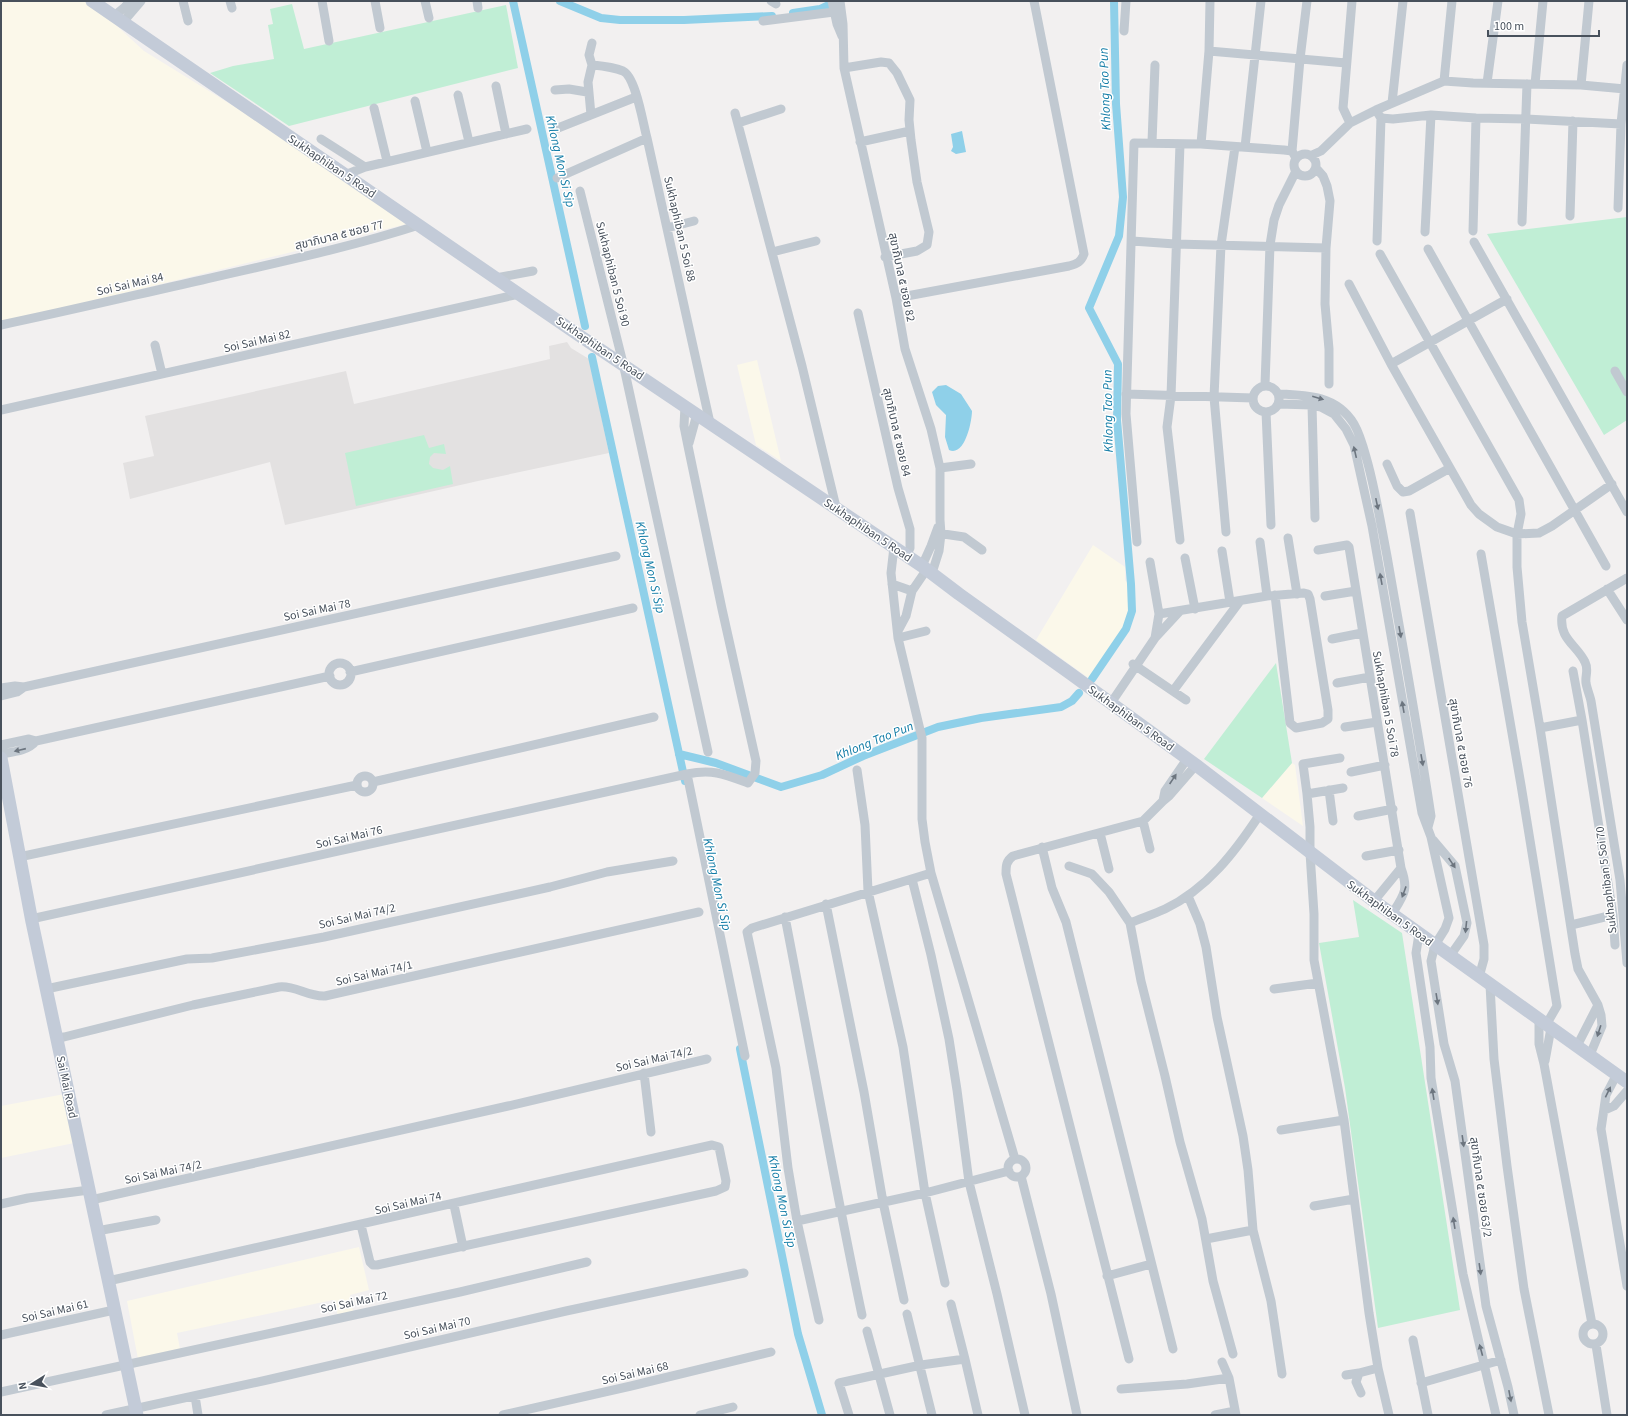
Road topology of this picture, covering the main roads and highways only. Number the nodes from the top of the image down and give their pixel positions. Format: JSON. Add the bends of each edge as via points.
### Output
{"nodes":[{"id":1,"x":92,"y":1,"type":"edge"},
{"id":2,"x":1,"y":758,"type":"edge"},
{"id":3,"x":1622,"y":1078,"type":"edge"},
{"id":4,"x":136,"y":1412,"type":"edge"}],
"edges":[{"from":1,"to":3,"type":"main road","name":"Sukhaphiban 5 Road","via":[[583,338],[927,569],[1191,762],[1490,986]]},
{"from":2,"to":4,"type":"main road","name":"Sai Mai Road","via":[[31,920]]}]}
